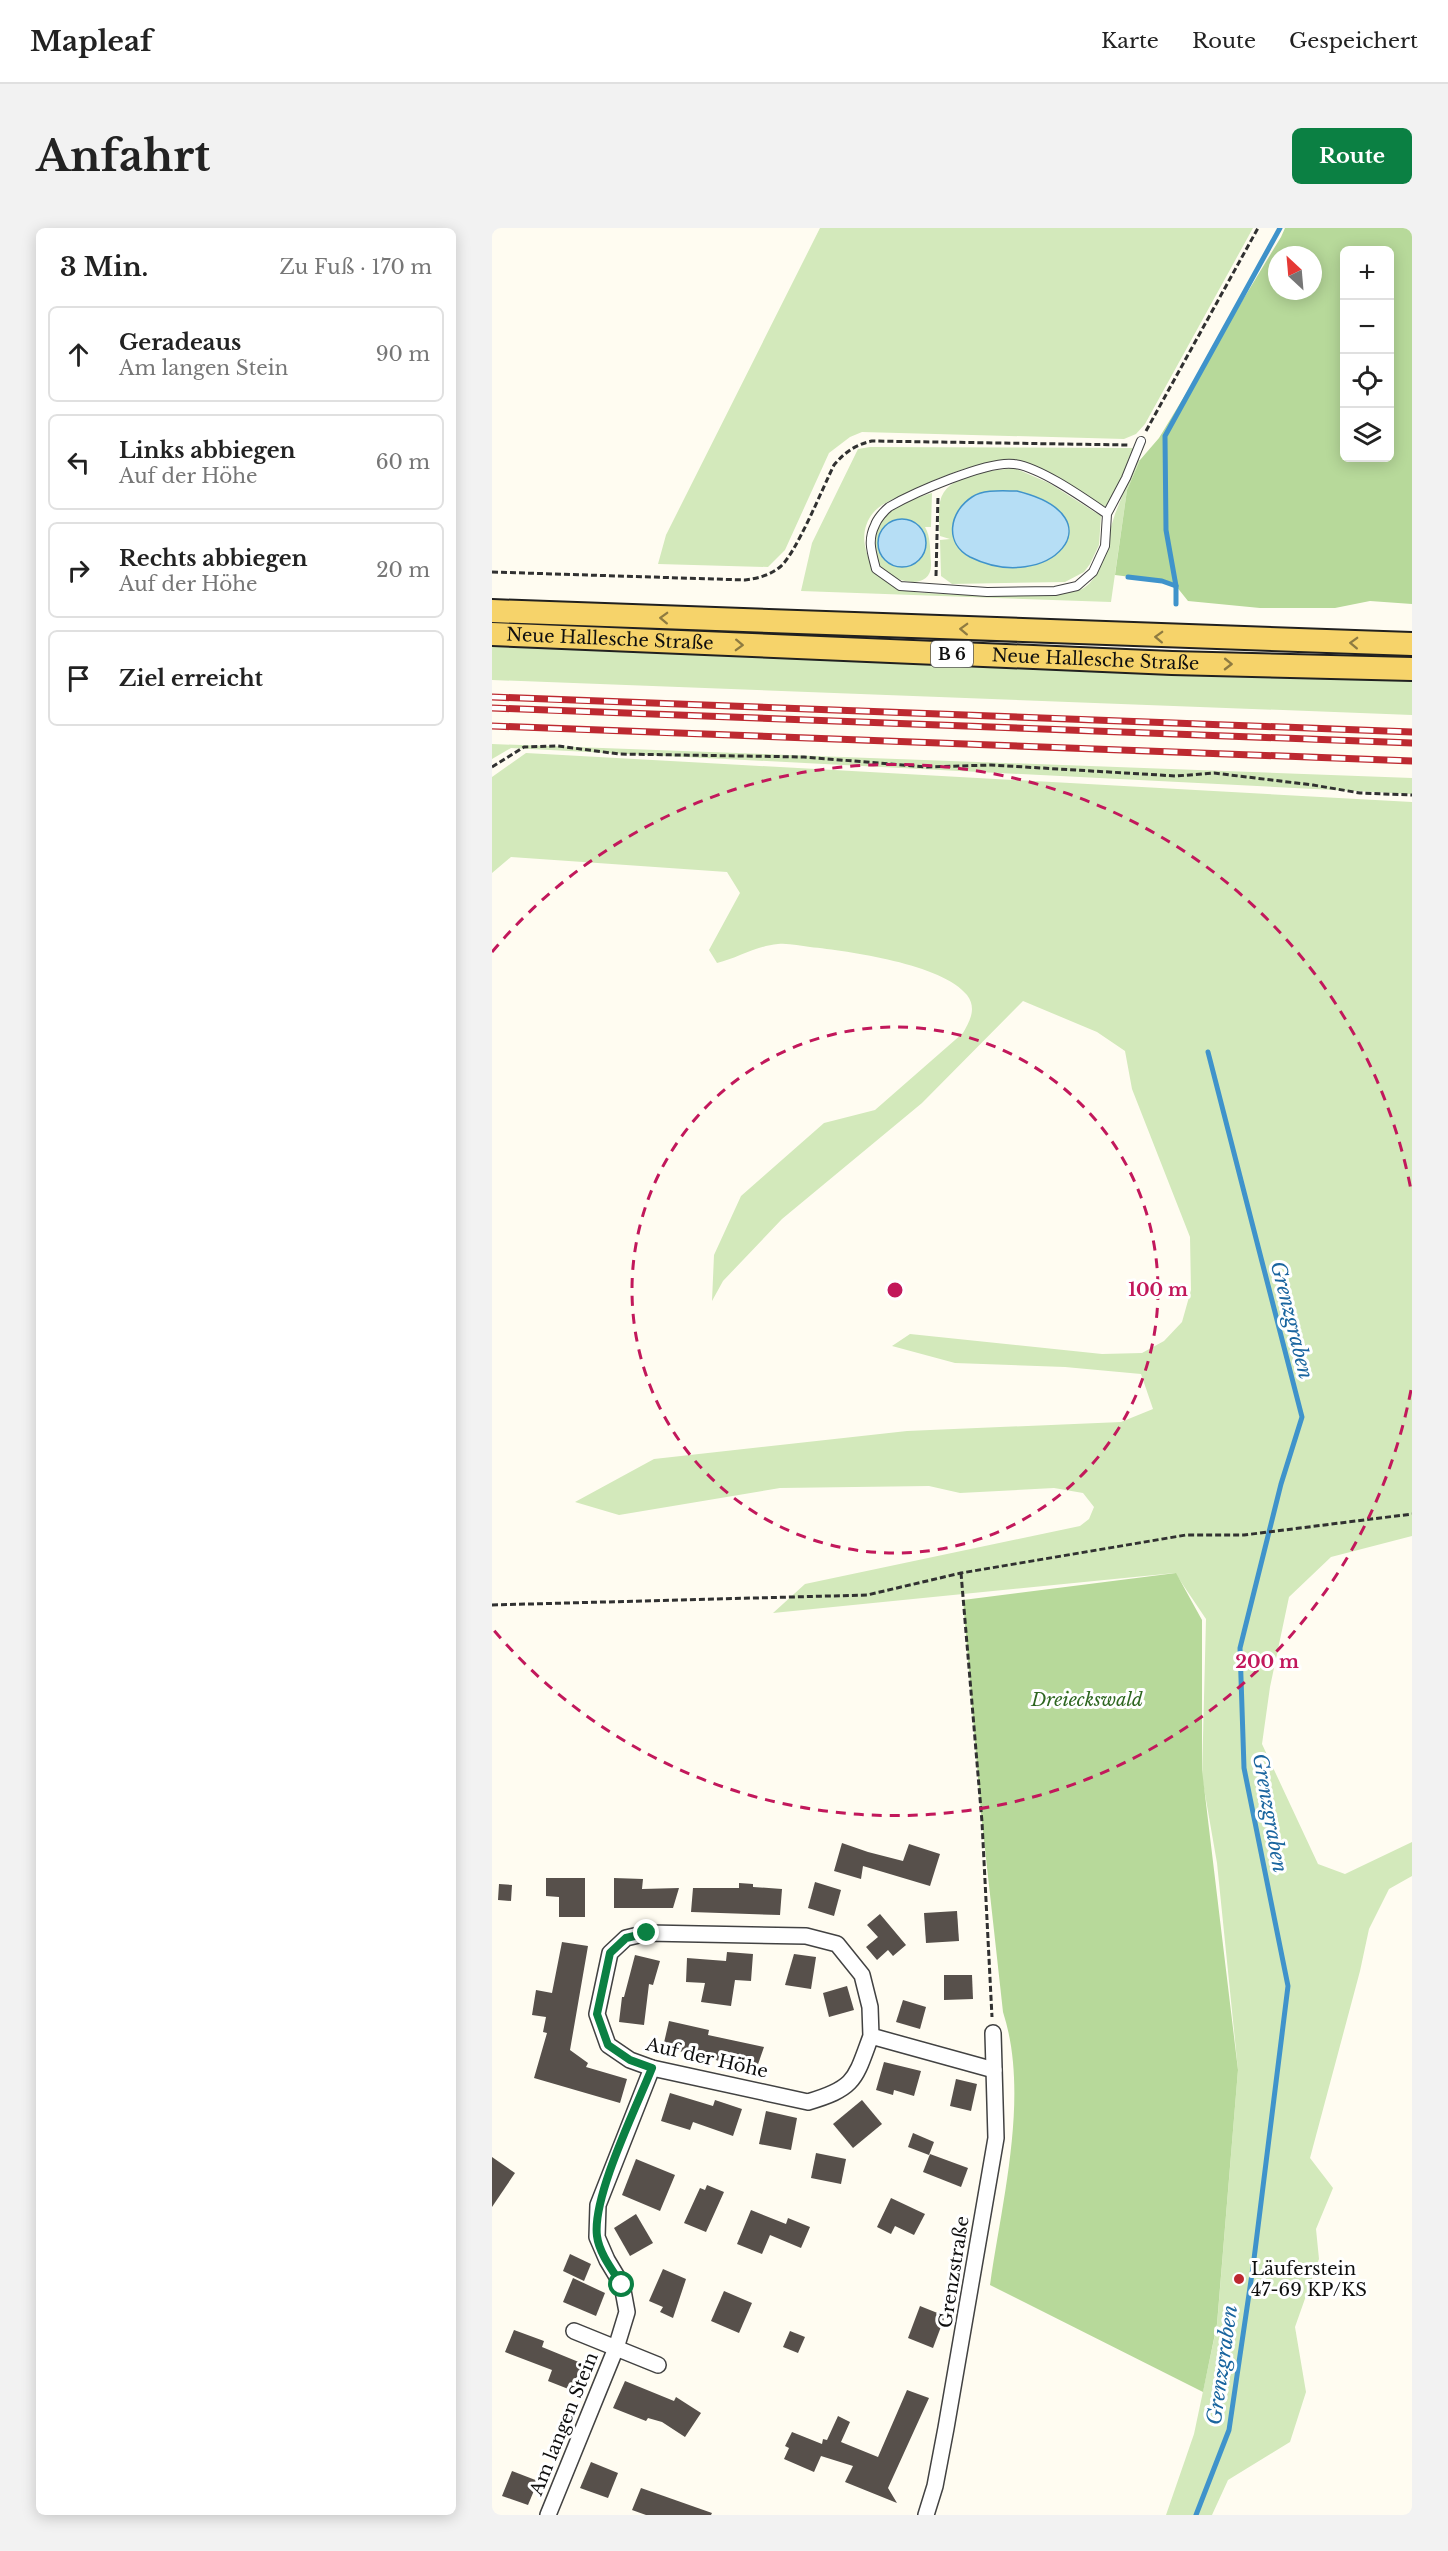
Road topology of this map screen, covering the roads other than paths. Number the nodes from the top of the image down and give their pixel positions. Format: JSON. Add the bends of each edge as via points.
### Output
{"nodes":[{"id":1,"x":1141,"y":441,"type":"road end"},
{"id":2,"x":1107,"y":514,"type":"junction"},
{"id":3,"x":492,"y":611,"type":"edge"},
{"id":4,"x":492,"y":634,"type":"edge"},
{"id":5,"x":1412,"y":644,"type":"edge"},
{"id":6,"x":1412,"y":669,"type":"edge"},
{"id":7,"x":993,"y":2033,"type":"road end"},
{"id":8,"x":871,"y":2036,"type":"junction"},
{"id":9,"x":652,"y":2068,"type":"junction"},
{"id":10,"x":994,"y":2070,"type":"junction"},
{"id":11,"x":574,"y":2331,"type":"dead end"},
{"id":12,"x":616,"y":2348,"type":"junction"},
{"id":13,"x":658,"y":2365,"type":"dead end"},
{"id":14,"x":548,"y":2515,"type":"edge"},
{"id":15,"x":926,"y":2515,"type":"edge"}],
"edges":[{"from":1,"to":2,"type":"lane"},
{"from":2,"to":2,"type":"lane","via":[[1051,478],[1014,464],[981,467],[887,508],[875,523],[869,540],[876,569],[900,586],[987,592],[1055,591],[1077,586],[1093,572],[1105,546]]},
{"from":5,"to":3,"type":"main road","name":"Neue Hallesche Straße","number":"B 6","one_way":true},
{"from":4,"to":6,"type":"main road","name":"Neue Hallesche Straße","number":"B 6","one_way":true,"via":[[1172,663]]},
{"from":7,"to":10,"type":"street","name":"Grenzstraße"},
{"from":8,"to":9,"type":"street","name":"Auf der Höhe","via":[[854,2080],[830,2095],[808,2102]]},
{"from":8,"to":9,"type":"street","name":"Auf der Höhe","via":[[870,2007],[862,1975],[837,1944],[806,1936],[647,1933],[626,1938],[610,1953],[597,2014],[608,2045],[630,2060]]},
{"from":8,"to":10,"type":"street"},
{"from":9,"to":12,"type":"street","name":"Am langen Stein","via":[[598,2205],[597,2237],[622,2285],[627,2312]]},
{"from":10,"to":15,"type":"street","name":"Grenzstraße","via":[[996,2138],[948,2417]]},
{"from":11,"to":12,"type":"street","name":"Am langen Stein"},
{"from":12,"to":13,"type":"street","name":"Am langen Stein"},
{"from":12,"to":14,"type":"street","name":"Am langen Stein"}]}
